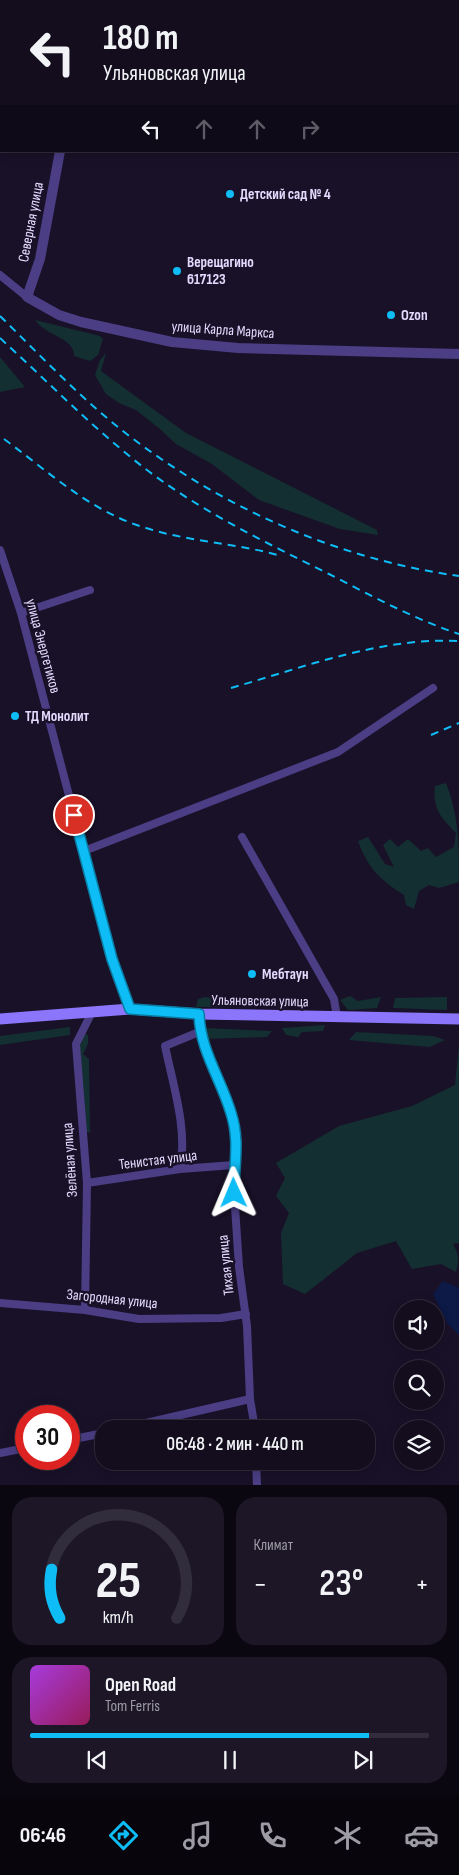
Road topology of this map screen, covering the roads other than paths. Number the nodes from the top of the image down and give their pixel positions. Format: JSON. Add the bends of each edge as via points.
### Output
{"nodes":[{"id":1,"x":60,"y":152,"type":"edge"},
{"id":2,"x":0,"y":275,"type":"edge"},
{"id":3,"x":27,"y":297,"type":"junction"},
{"id":4,"x":459,"y":354,"type":"edge"},
{"id":5,"x":0,"y":550,"type":"edge"},
{"id":6,"x":90,"y":590,"type":"dead end"},
{"id":7,"x":21,"y":613,"type":"junction"},
{"id":8,"x":433,"y":688,"type":"dead end"},
{"id":9,"x":242,"y":837,"type":"dead end"},
{"id":10,"x":84,"y":851,"type":"junction"},
{"id":11,"x":130,"y":1009,"type":"junction"},
{"id":12,"x":92,"y":1012,"type":"junction"},
{"id":13,"x":199,"y":1014,"type":"junction"},
{"id":14,"x":337,"y":1017,"type":"junction"},
{"id":15,"x":0,"y":1019,"type":"edge"},
{"id":16,"x":459,"y":1020,"type":"edge"},
{"id":17,"x":199,"y":1032,"type":"junction"},
{"id":18,"x":234,"y":1165,"type":"junction"},
{"id":19,"x":180,"y":1169,"type":"junction"},
{"id":20,"x":87,"y":1183,"type":"junction"},
{"id":21,"x":0,"y":1303,"type":"edge"},
{"id":22,"x":85,"y":1310,"type":"junction"},
{"id":23,"x":246,"y":1314,"type":"junction"},
{"id":24,"x":250,"y":1399,"type":"junction"},
{"id":25,"x":159,"y":1420,"type":"edge"},
{"id":26,"x":254,"y":1420,"type":"edge"},
{"id":27,"x":95,"y":1435,"type":"edge"},
{"id":28,"x":80,"y":1438,"type":"edge"},
{"id":29,"x":15,"y":1450,"type":"edge"},
{"id":30,"x":0,"y":1453,"type":"edge"},
{"id":31,"x":256,"y":1470,"type":"edge"},
{"id":32,"x":257,"y":1485,"type":"edge"}],
"edges":[{"from":1,"to":3,"type":"street","name":"Северная улица","via":[[40,259]]},
{"from":2,"to":3,"type":"street","name":"улица Карла Маркса"},
{"from":3,"to":4,"type":"street","name":"улица Карла Маркса","via":[[80,322],[172,342],[238,348]]},
{"from":5,"to":7,"type":"street","name":"улица Энергетиков"},
{"from":6,"to":7,"type":"street"},
{"from":7,"to":10,"type":"street","name":"улица Энергетиков"},
{"from":8,"to":10,"type":"street","via":[[338,752]]},
{"from":9,"to":14,"type":"street","via":[[334,999]]},
{"from":10,"to":11,"type":"street","name":"улица Энергетиков","via":[[112,959]]},
{"from":11,"to":12,"type":"main road","name":"Ульяновская улица"},
{"from":11,"to":13,"type":"main road","name":"Ульяновская улица"},
{"from":12,"to":15,"type":"main road","name":"Ульяновская улица"},
{"from":12,"to":20,"type":"street","name":"Зелёная улица","via":[[76,1044]]},
{"from":13,"to":14,"type":"main road","name":"Ульяновская улица"},
{"from":13,"to":17,"type":"street","name":"Тихая улица"},
{"from":14,"to":16,"type":"main road","name":"Ульяновская улица"},
{"from":17,"to":18,"type":"street","name":"Тихая улица","via":[[231,1112],[238,1143]]},
{"from":17,"to":19,"type":"street","via":[[165,1046],[179,1114],[183,1155]]},
{"from":18,"to":19,"type":"street","name":"Тенистая улица"},
{"from":18,"to":23,"type":"street","name":"Тихая улица","via":[[239,1267]]},
{"from":19,"to":20,"type":"street","name":"Тенистая улица"},
{"from":20,"to":22,"type":"street","name":"Зелёная улица"},
{"from":21,"to":22,"type":"street","name":"Загородная улица"},
{"from":22,"to":23,"type":"street","name":"Загородная улица","via":[[139,1319],[222,1318]]},
{"from":23,"to":24,"type":"street","name":"Тихая улица"},
{"from":24,"to":25,"type":"street"},
{"from":24,"to":26,"type":"street","name":"Тихая улица"},
{"from":27,"to":28,"type":"street"},
{"from":29,"to":30,"type":"street"},
{"from":31,"to":32,"type":"street"}]}
